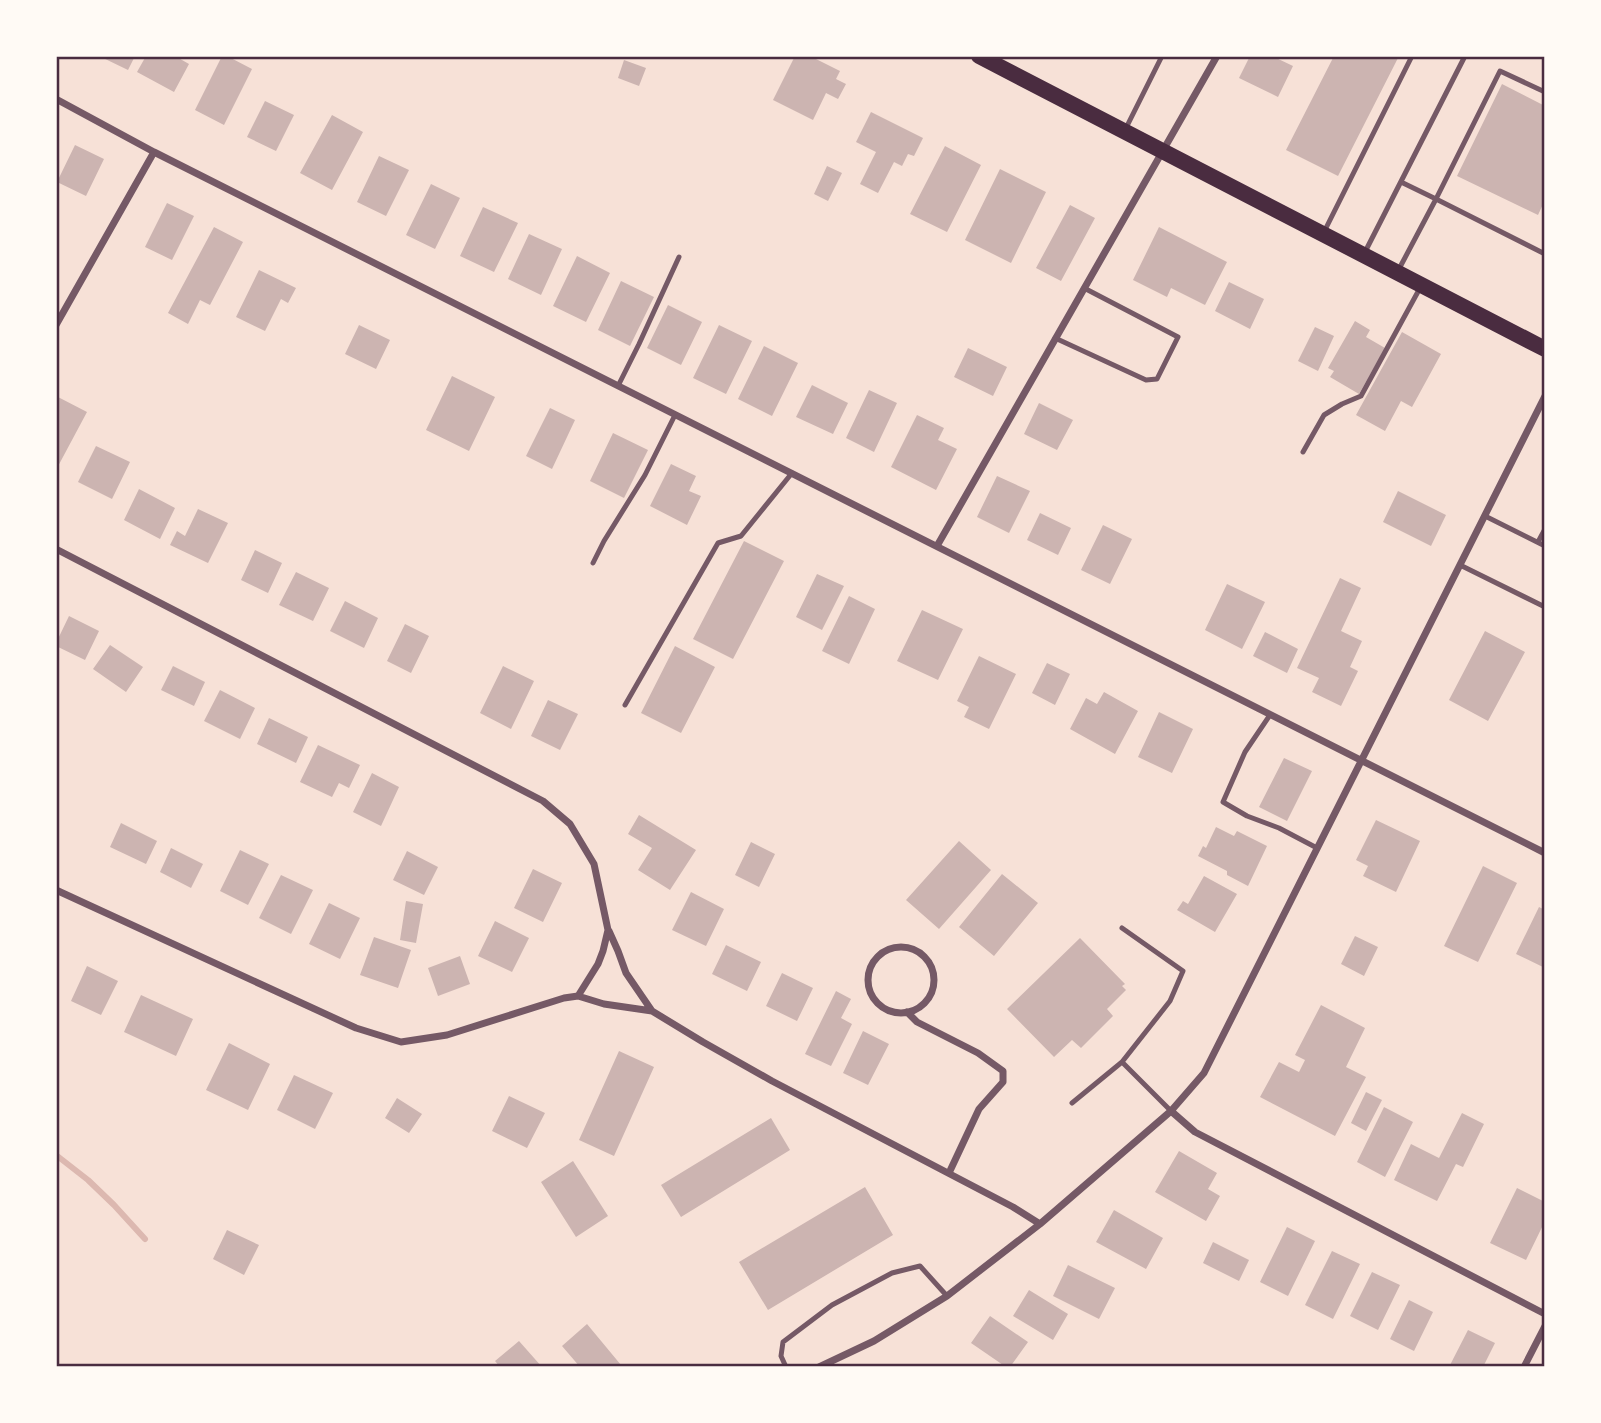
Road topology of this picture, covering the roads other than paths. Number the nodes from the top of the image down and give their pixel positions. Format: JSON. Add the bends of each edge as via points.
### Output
{"nodes":[{"id":1,"x":1162,"y":56,"type":"edge"},
{"id":2,"x":1217,"y":56,"type":"edge"},
{"id":3,"x":1412,"y":56,"type":"edge"},
{"id":4,"x":1465,"y":56,"type":"edge"},
{"id":5,"x":989,"y":58,"type":"edge"},
{"id":6,"x":1545,"y":92,"type":"edge"},
{"id":7,"x":56,"y":99,"type":"edge"},
{"id":8,"x":1124,"y":131,"type":"junction"},
{"id":9,"x":1163,"y":150,"type":"junction"},
{"id":10,"x":154,"y":152,"type":"junction"},
{"id":11,"x":1401,"y":181,"type":"junction"},
{"id":12,"x":1436,"y":199,"type":"junction"},
{"id":13,"x":1323,"y":234,"type":"junction"},
{"id":14,"x":1364,"y":254,"type":"junction"},
{"id":15,"x":1545,"y":254,"type":"edge"},
{"id":16,"x":679,"y":257,"type":"dead end"},
{"id":17,"x":1397,"y":272,"type":"junction"},
{"id":18,"x":1422,"y":285,"type":"junction"},
{"id":19,"x":1084,"y":288,"type":"junction"},
{"id":20,"x":56,"y":326,"type":"edge"},
{"id":21,"x":1055,"y":338,"type":"junction"},
{"id":22,"x":1545,"y":349,"type":"edge"},
{"id":23,"x":618,"y":386,"type":"junction"},
{"id":24,"x":1545,"y":396,"type":"edge"},
{"id":25,"x":675,"y":415,"type":"junction"},
{"id":26,"x":1303,"y":452,"type":"dead end"},
{"id":27,"x":792,"y":473,"type":"junction"},
{"id":28,"x":1485,"y":516,"type":"junction"},
{"id":29,"x":1545,"y":529,"type":"edge"},
{"id":30,"x":1538,"y":542,"type":"junction"},
{"id":31,"x":937,"y":546,"type":"junction"},
{"id":32,"x":1545,"y":546,"type":"edge"},
{"id":33,"x":56,"y":548,"type":"edge"},
{"id":34,"x":593,"y":562,"type":"dead end"},
{"id":35,"x":1460,"y":565,"type":"junction"},
{"id":36,"x":1545,"y":607,"type":"edge"},
{"id":37,"x":625,"y":705,"type":"dead end"},
{"id":38,"x":1270,"y":715,"type":"junction"},
{"id":39,"x":1362,"y":762,"type":"junction"},
{"id":40,"x":1317,"y":848,"type":"junction"},
{"id":41,"x":1545,"y":853,"type":"edge"},
{"id":42,"x":56,"y":890,"type":"edge"},
{"id":43,"x":1122,"y":928,"type":"dead end"},
{"id":44,"x":608,"y":930,"type":"junction"},
{"id":45,"x":578,"y":996,"type":"junction"},
{"id":46,"x":652,"y":1011,"type":"junction"},
{"id":47,"x":907,"y":1013,"type":"junction"},
{"id":48,"x":1122,"y":1062,"type":"junction"},
{"id":49,"x":1072,"y":1103,"type":"dead end"},
{"id":50,"x":1171,"y":1111,"type":"junction"},
{"id":51,"x":949,"y":1174,"type":"junction"},
{"id":52,"x":1040,"y":1224,"type":"junction"},
{"id":53,"x":947,"y":1296,"type":"junction"},
{"id":54,"x":1545,"y":1314,"type":"edge"},
{"id":55,"x":1545,"y":1327,"type":"edge"},
{"id":56,"x":786,"y":1367,"type":"edge"},
{"id":57,"x":819,"y":1367,"type":"edge"},
{"id":58,"x":1524,"y":1367,"type":"edge"}],
"edges":[{"from":1,"to":8,"type":"lane"},
{"from":2,"to":9,"type":"street"},
{"from":3,"to":13,"type":"lane"},
{"from":4,"to":11,"type":"lane"},
{"from":5,"to":8,"type":"main road"},
{"from":6,"to":12,"type":"lane","via":[[1500,71]]},
{"from":7,"to":10,"type":"street"},
{"from":8,"to":9,"type":"main road"},
{"from":9,"to":13,"type":"main road"},
{"from":9,"to":19,"type":"street"},
{"from":10,"to":20,"type":"street"},
{"from":10,"to":23,"type":"street"},
{"from":11,"to":12,"type":"lane"},
{"from":11,"to":14,"type":"lane"},
{"from":12,"to":15,"type":"lane"},
{"from":12,"to":17,"type":"lane"},
{"from":13,"to":14,"type":"main road"},
{"from":14,"to":17,"type":"main road"},
{"from":16,"to":23,"type":"lane"},
{"from":17,"to":18,"type":"main road"},
{"from":18,"to":22,"type":"main road"},
{"from":18,"to":26,"type":"lane","via":[[1361,396],[1324,415]]},
{"from":19,"to":21,"type":"street"},
{"from":19,"to":21,"type":"lane","via":[[1178,337],[1157,379],[1146,380]]},
{"from":21,"to":31,"type":"street"},
{"from":23,"to":25,"type":"street"},
{"from":24,"to":28,"type":"street"},
{"from":25,"to":27,"type":"street"},
{"from":25,"to":34,"type":"lane"},
{"from":27,"to":31,"type":"street"},
{"from":27,"to":37,"type":"lane","via":[[741,536],[718,542]]},
{"from":28,"to":30,"type":"lane"},
{"from":28,"to":35,"type":"street"},
{"from":29,"to":30,"type":"lane"},
{"from":30,"to":32,"type":"lane"},
{"from":31,"to":38,"type":"street"},
{"from":33,"to":44,"type":"street","via":[[543,801],[570,824],[594,864]]},
{"from":35,"to":36,"type":"lane"},
{"from":35,"to":39,"type":"street"},
{"from":38,"to":39,"type":"street"},
{"from":38,"to":40,"type":"lane","via":[[1245,752],[1223,802]]},
{"from":39,"to":40,"type":"street"},
{"from":39,"to":41,"type":"street"},
{"from":40,"to":50,"type":"street","via":[[1204,1073]]},
{"from":42,"to":45,"type":"street","via":[[356,1028],[401,1042],[447,1035]]},
{"from":43,"to":48,"type":"lane","via":[[1183,971],[1170,1001]]},
{"from":44,"to":45,"type":"street","via":[[598,964]]},
{"from":44,"to":46,"type":"street","via":[[626,973]]},
{"from":45,"to":46,"type":"street"},
{"from":46,"to":51,"type":"street","via":[[772,1081]]},
{"from":47,"to":47,"type":"street","via":[[885,1009],[868,985],[878,956],[897,948],[918,952],[932,969],[934,981],[926,1001]]},
{"from":47,"to":51,"type":"street","via":[[1003,1071],[1003,1082],[979,1109]]},
{"from":48,"to":49,"type":"lane"},
{"from":48,"to":50,"type":"lane"},
{"from":50,"to":52,"type":"street"},
{"from":50,"to":54,"type":"street","via":[[1195,1132]]},
{"from":51,"to":52,"type":"street"},
{"from":52,"to":53,"type":"street"},
{"from":53,"to":56,"type":"lane","via":[[920,1266],[891,1273],[832,1305],[783,1342],[781,1356]]},
{"from":53,"to":57,"type":"street"},
{"from":55,"to":58,"type":"street"}]}
